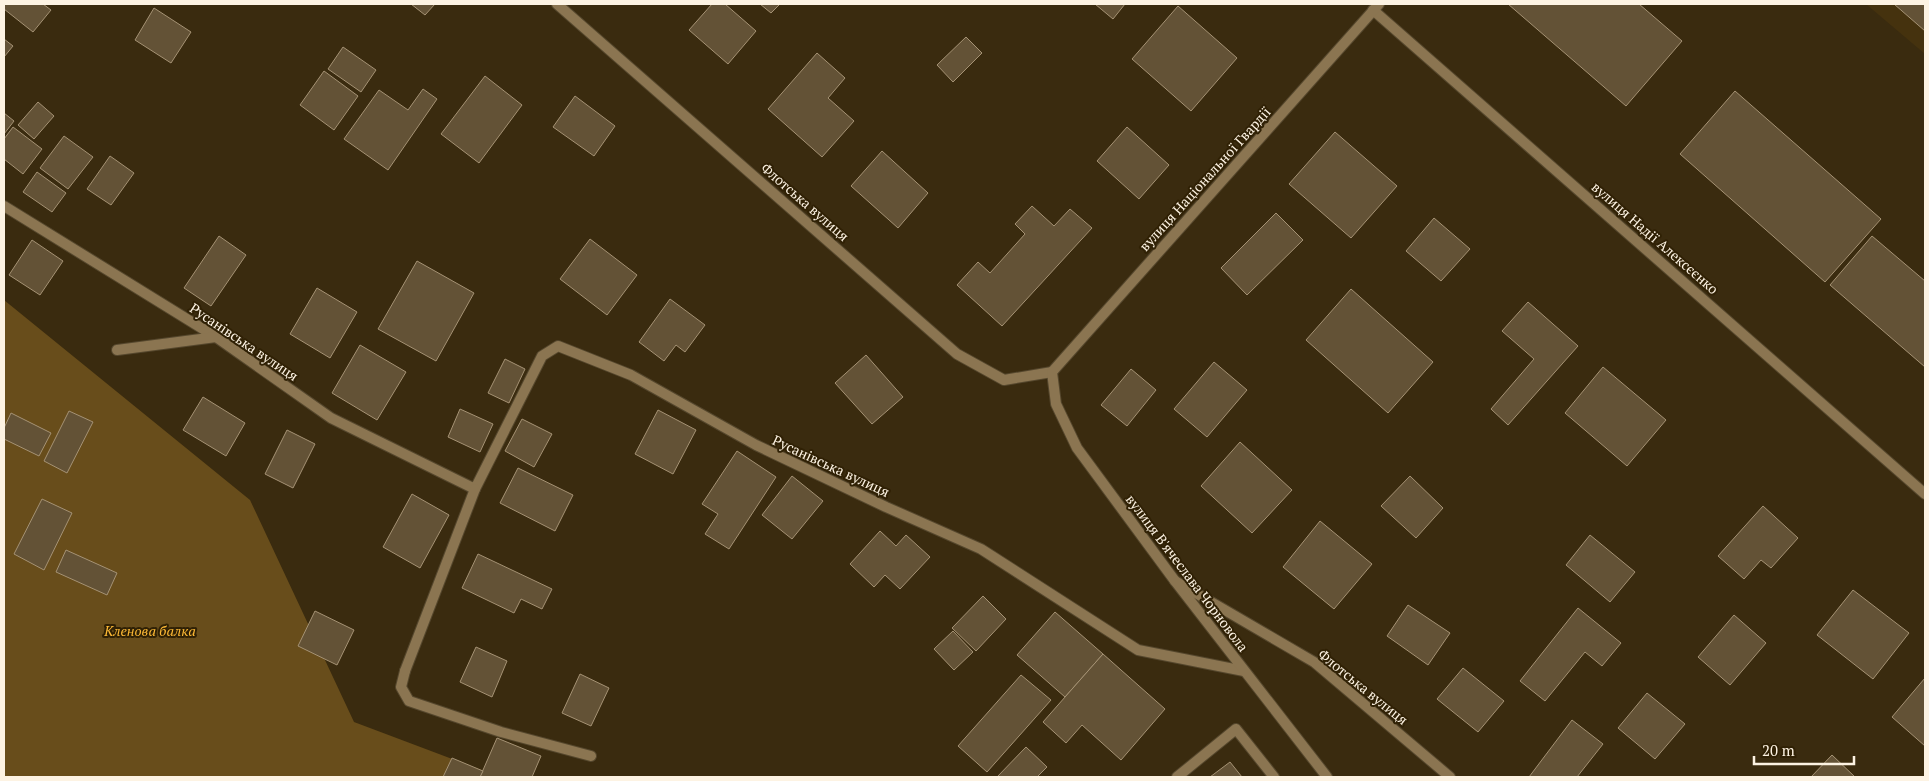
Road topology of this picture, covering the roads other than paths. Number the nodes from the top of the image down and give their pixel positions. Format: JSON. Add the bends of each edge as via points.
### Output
{"nodes":[{"id":1,"x":557,"y":4,"type":"edge"},
{"id":2,"x":1372,"y":6,"type":"edge"},
{"id":3,"x":4,"y":206,"type":"edge"},
{"id":4,"x":216,"y":337,"type":"junction"},
{"id":5,"x":118,"y":350,"type":"dead end"},
{"id":6,"x":1052,"y":372,"type":"junction"},
{"id":7,"x":475,"y":489,"type":"junction"},
{"id":8,"x":1925,"y":494,"type":"edge"},
{"id":9,"x":1175,"y":581,"type":"junction"},
{"id":10,"x":1244,"y":670,"type":"junction"},
{"id":11,"x":591,"y":756,"type":"dead end"},
{"id":12,"x":1177,"y":777,"type":"edge"},
{"id":13,"x":1274,"y":777,"type":"edge"},
{"id":14,"x":1327,"y":777,"type":"edge"},
{"id":15,"x":1450,"y":777,"type":"edge"}],
"edges":[{"from":1,"to":6,"type":"street","name":"Флотська вулиця","via":[[957,354],[1004,380]]},
{"from":2,"to":6,"type":"street","name":"вулиця Національної Гвардії"},
{"from":2,"to":8,"type":"street","name":"вулиця Надії Алексєєнко"},
{"from":3,"to":4,"type":"street","name":"Русанівська вулиця"},
{"from":4,"to":5,"type":"street"},
{"from":4,"to":7,"type":"street","name":"Русанівська вулиця","via":[[331,418]]},
{"from":6,"to":9,"type":"street","name":"вулиця В'ячеслава Чорновола","via":[[1056,404],[1076,448]]},
{"from":7,"to":10,"type":"street","name":"Русанівська вулиця","via":[[542,356],[558,346],[631,374],[756,445],[981,550],[1138,650]]},
{"from":7,"to":11,"type":"street","name":"Русанівська вулиця","via":[[401,687],[409,701],[501,732]]},
{"from":9,"to":10,"type":"street","name":"вулиця В'ячеслава Чорновола"},
{"from":9,"to":15,"type":"street","name":"Флотська вулиця","via":[[1314,662]]},
{"from":10,"to":14,"type":"street","name":"вулиця В'ячеслава Чорновола"},
{"from":12,"to":13,"type":"street","via":[[1236,729]]}]}
